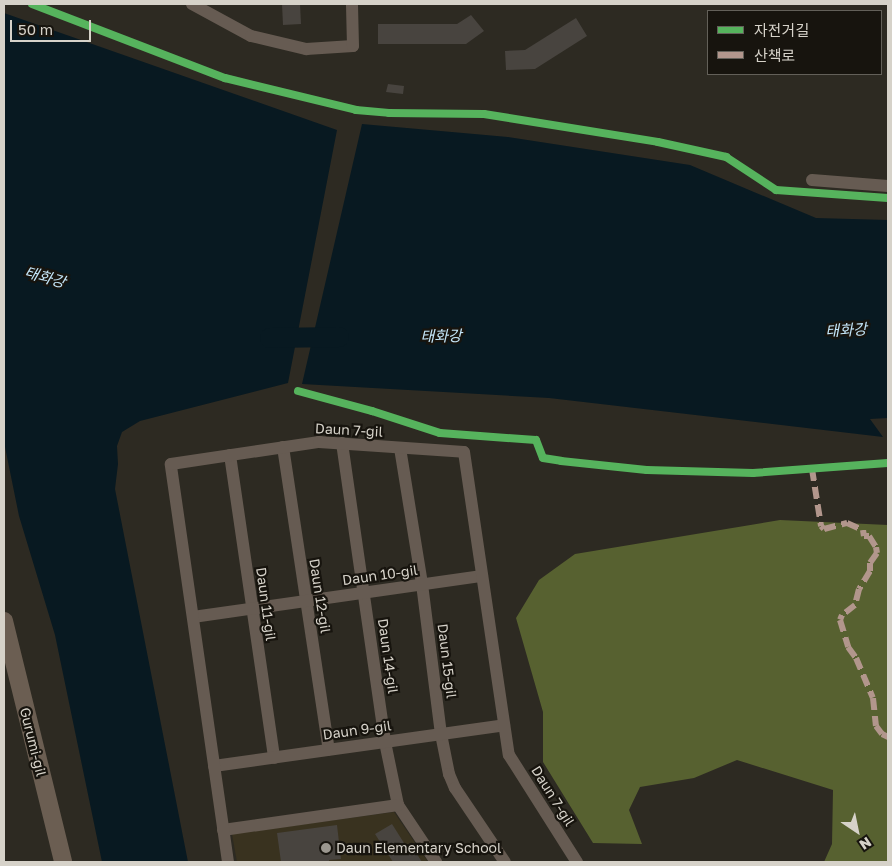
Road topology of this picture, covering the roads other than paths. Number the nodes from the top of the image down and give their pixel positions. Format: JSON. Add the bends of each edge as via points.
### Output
{"nodes":[{"id":1,"x":192,"y":4,"type":"edge"},
{"id":2,"x":352,"y":4,"type":"edge"},
{"id":3,"x":812,"y":180,"type":"dead end"},
{"id":4,"x":888,"y":186,"type":"edge"},
{"id":5,"x":342,"y":443,"type":"junction"},
{"id":6,"x":283,"y":447,"type":"junction"},
{"id":7,"x":400,"y":448,"type":"junction"},
{"id":8,"x":230,"y":455,"type":"junction"},
{"id":9,"x":482,"y":576,"type":"junction"},
{"id":10,"x":422,"y":584,"type":"junction"},
{"id":11,"x":363,"y":593,"type":"junction"},
{"id":12,"x":306,"y":601,"type":"junction"},
{"id":13,"x":252,"y":608,"type":"junction"},
{"id":14,"x":193,"y":617,"type":"junction"},
{"id":15,"x":4,"y":621,"type":"edge"},
{"id":16,"x":504,"y":725,"type":"junction"},
{"id":17,"x":441,"y":734,"type":"junction"},
{"id":18,"x":385,"y":742,"type":"junction"},
{"id":19,"x":329,"y":750,"type":"junction"},
{"id":20,"x":274,"y":758,"type":"junction"},
{"id":21,"x":214,"y":766,"type":"junction"},
{"id":22,"x":398,"y":806,"type":"junction"},
{"id":23,"x":223,"y":830,"type":"junction"},
{"id":24,"x":63,"y":862,"type":"edge"},
{"id":25,"x":228,"y":862,"type":"edge"},
{"id":26,"x":436,"y":862,"type":"edge"},
{"id":27,"x":504,"y":862,"type":"edge"},
{"id":28,"x":577,"y":862,"type":"edge"}],
"edges":[{"from":1,"to":2,"type":"street","via":[[251,36],[306,49],[353,46]]},
{"from":3,"to":4,"type":"street"},
{"from":5,"to":6,"type":"street","name":"Daun 7-gil","via":[[319,442]]},
{"from":5,"to":7,"type":"street","name":"Daun 7-gil"},
{"from":5,"to":11,"type":"street","name":"Daun 14-gil"},
{"from":6,"to":8,"type":"street","name":"Daun 7-gil"},
{"from":6,"to":12,"type":"street","name":"Daun 12-gil"},
{"from":7,"to":9,"type":"street","name":"Daun 7-gil","via":[[464,452]]},
{"from":7,"to":10,"type":"street","name":"Daun 15-gil"},
{"from":8,"to":13,"type":"street","name":"Daun 11-gil"},
{"from":8,"to":14,"type":"street","name":"Daun 7-gil","via":[[171,464]]},
{"from":9,"to":10,"type":"street","name":"Daun 10-gil"},
{"from":9,"to":16,"type":"street","name":"Daun 7-gil"},
{"from":10,"to":11,"type":"street","name":"Daun 10-gil"},
{"from":10,"to":17,"type":"street","name":"Daun 15-gil"},
{"from":11,"to":12,"type":"street","name":"Daun 10-gil"},
{"from":11,"to":18,"type":"street","name":"Daun 14-gil"},
{"from":12,"to":13,"type":"street","name":"Daun 10-gil"},
{"from":12,"to":19,"type":"street","name":"Daun 12-gil"},
{"from":13,"to":14,"type":"street","name":"Daun 10-gil"},
{"from":13,"to":20,"type":"street","name":"Daun 11-gil"},
{"from":14,"to":21,"type":"street","name":"Daun 7-gil"},
{"from":15,"to":24,"type":"street","name":"Gurumi-gil"},
{"from":16,"to":17,"type":"street","name":"Daun 9-gil"},
{"from":16,"to":28,"type":"street","name":"Daun 7-gil","via":[[509,755]]},
{"from":17,"to":18,"type":"street","name":"Daun 9-gil"},
{"from":17,"to":27,"type":"street","name":"Daun 15-gil","via":[[455,788]]},
{"from":18,"to":19,"type":"street","name":"Daun 9-gil"},
{"from":18,"to":22,"type":"street","name":"Daun 14-gil"},
{"from":19,"to":20,"type":"street","name":"Daun 9-gil"},
{"from":20,"to":21,"type":"street","name":"Daun 9-gil"},
{"from":21,"to":23,"type":"street","name":"Daun 7-gil"},
{"from":22,"to":23,"type":"street"},
{"from":22,"to":26,"type":"street","name":"Daun 14-gil"},
{"from":23,"to":25,"type":"street","name":"Daun 7-gil"}]}
